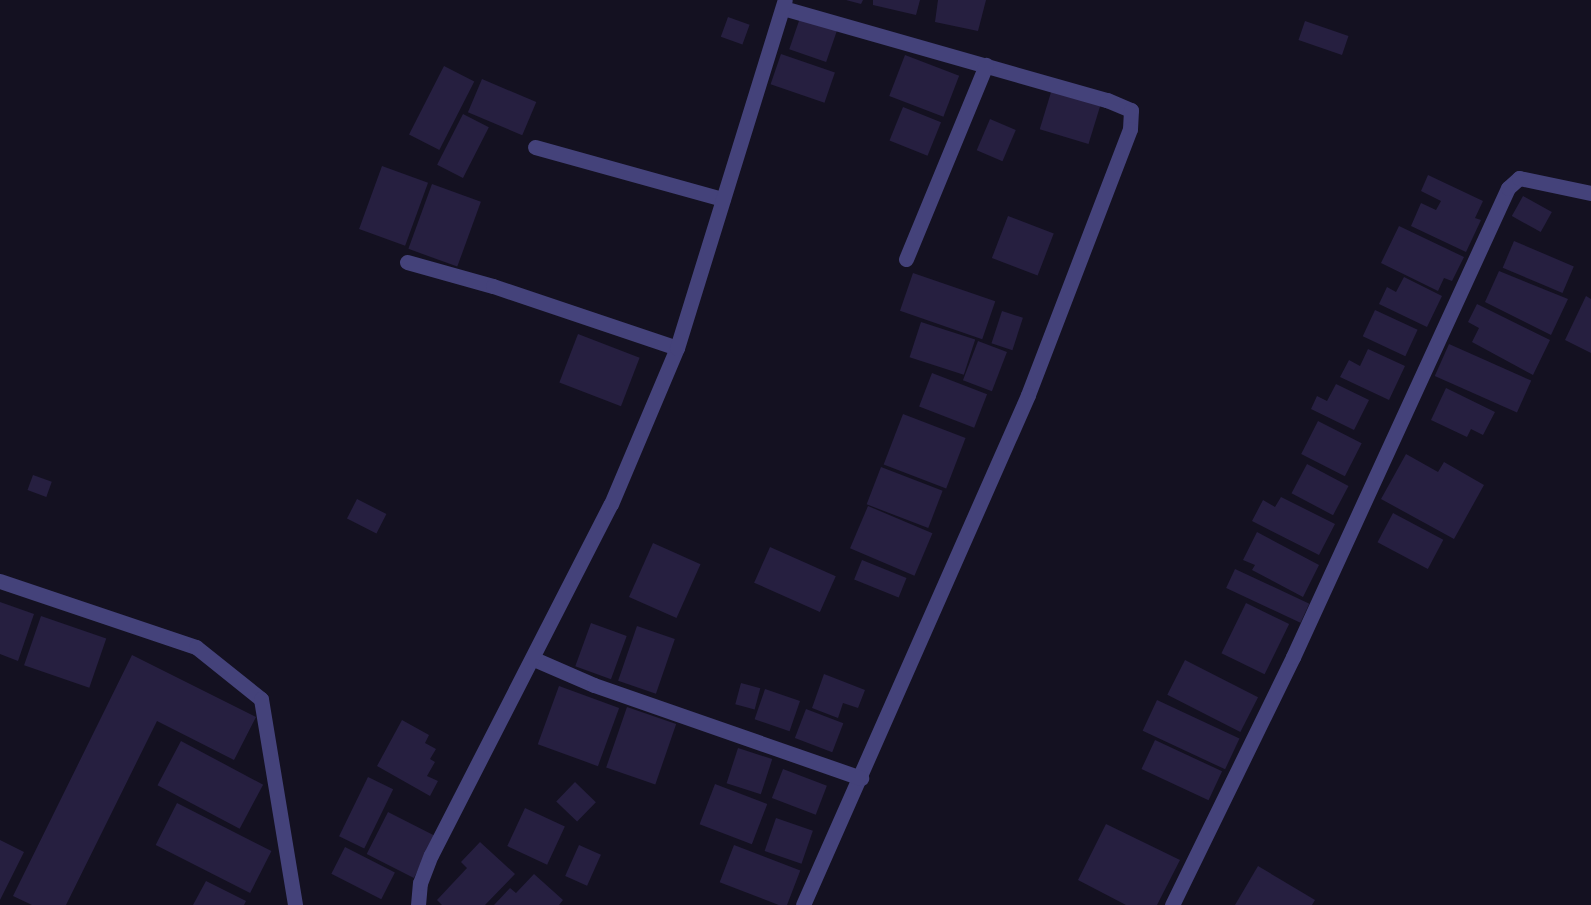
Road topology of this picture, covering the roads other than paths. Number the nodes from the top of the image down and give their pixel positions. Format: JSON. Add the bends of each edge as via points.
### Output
{"nodes":[{"id":1,"x":784,"y":4,"type":"edge"},
{"id":2,"x":986,"y":65,"type":"junction"},
{"id":3,"x":535,"y":147,"type":"dead end"},
{"id":4,"x":1591,"y":193,"type":"edge"},
{"id":5,"x":723,"y":199,"type":"junction"},
{"id":6,"x":906,"y":259,"type":"dead end"},
{"id":7,"x":407,"y":262,"type":"dead end"},
{"id":8,"x":677,"y":348,"type":"junction"},
{"id":9,"x":0,"y":581,"type":"edge"},
{"id":10,"x":534,"y":659,"type":"junction"},
{"id":11,"x":861,"y":778,"type":"junction"},
{"id":12,"x":295,"y":905,"type":"edge"},
{"id":13,"x":417,"y":905,"type":"edge"},
{"id":14,"x":803,"y":905,"type":"edge"},
{"id":15,"x":1172,"y":905,"type":"edge"}],
"edges":[{"from":1,"to":2,"type":"street"},
{"from":1,"to":5,"type":"street"},
{"from":2,"to":6,"type":"street"},
{"from":2,"to":11,"type":"street","via":[[1131,110],[1130,129],[1028,395]]},
{"from":3,"to":5,"type":"street"},
{"from":4,"to":15,"type":"street","via":[[1519,178],[1508,188],[1293,657]]},
{"from":5,"to":8,"type":"street"},
{"from":7,"to":8,"type":"street"},
{"from":8,"to":10,"type":"street","via":[[610,504]]},
{"from":9,"to":12,"type":"street","via":[[196,647],[261,699]]},
{"from":10,"to":11,"type":"street","via":[[594,685]]},
{"from":10,"to":13,"type":"street","via":[[431,855],[420,883]]},
{"from":11,"to":14,"type":"street"}]}
